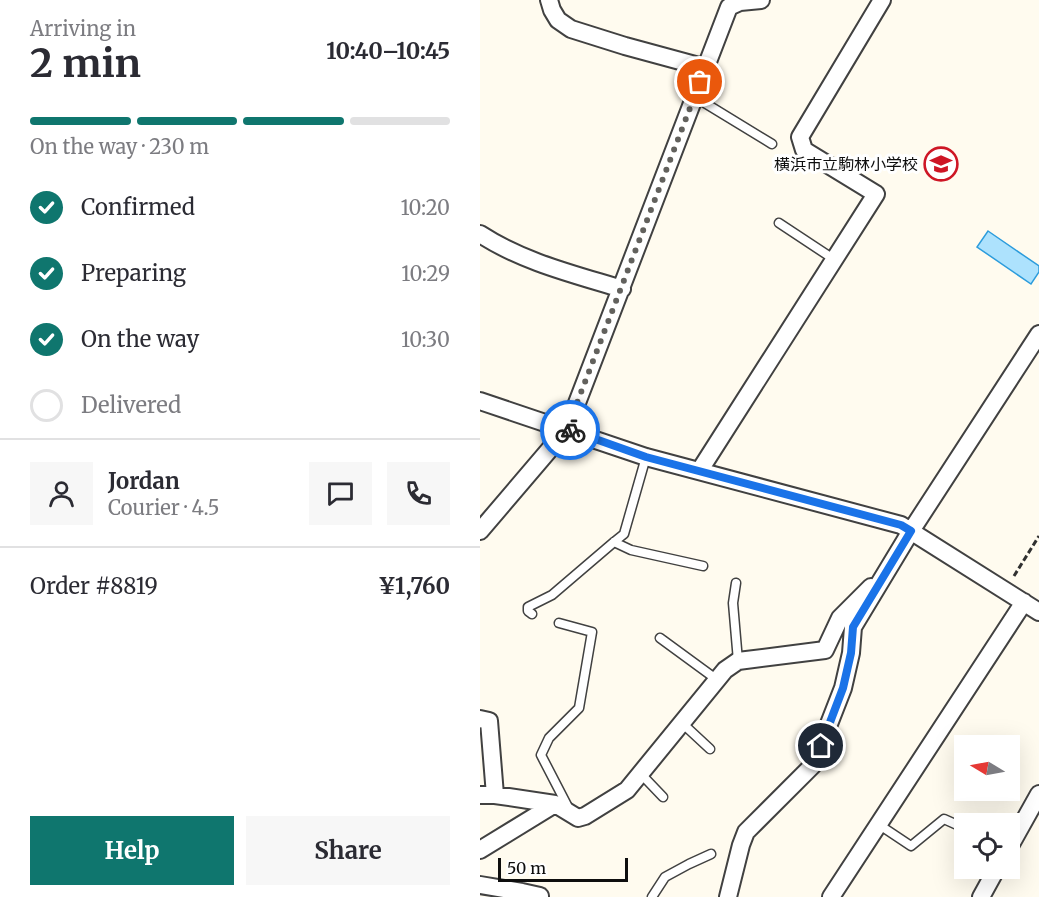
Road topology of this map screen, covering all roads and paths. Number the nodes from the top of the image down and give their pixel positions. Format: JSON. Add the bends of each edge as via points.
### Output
{"nodes":[{"id":1,"x":549,"y":0,"type":"edge"},
{"id":2,"x":760,"y":0,"type":"edge"},
{"id":3,"x":882,"y":0,"type":"edge"},
{"id":4,"x":706,"y":68,"type":"junction"},
{"id":5,"x":695,"y":97,"type":"junction"},
{"id":6,"x":772,"y":144,"type":"dead end"},
{"id":7,"x":779,"y":223,"type":"dead end"},
{"id":8,"x":480,"y":234,"type":"edge"},
{"id":9,"x":835,"y":260,"type":"junction"},
{"id":10,"x":622,"y":289,"type":"junction"},
{"id":11,"x":1039,"y":334,"type":"edge"},
{"id":12,"x":480,"y":401,"type":"edge"},
{"id":13,"x":567,"y":429,"type":"junction"},
{"id":14,"x":646,"y":457,"type":"junction"},
{"id":15,"x":700,"y":470,"type":"junction"},
{"id":16,"x":480,"y":531,"type":"edge"},
{"id":17,"x":911,"y":531,"type":"junction"},
{"id":18,"x":1039,"y":536,"type":"edge"},
{"id":19,"x":614,"y":542,"type":"junction"},
{"id":20,"x":703,"y":566,"type":"dead end"},
{"id":21,"x":885,"y":574,"type":"junction"},
{"id":22,"x":735,"y":583,"type":"dead end"},
{"id":23,"x":1005,"y":590,"type":"junction"},
{"id":24,"x":1024,"y":602,"type":"junction"},
{"id":25,"x":1039,"y":612,"type":"edge"},
{"id":26,"x":532,"y":614,"type":"dead end"},
{"id":27,"x":559,"y":623,"type":"dead end"},
{"id":28,"x":660,"y":638,"type":"dead end"},
{"id":29,"x":738,"y":662,"type":"junction"},
{"id":30,"x":716,"y":679,"type":"junction"},
{"id":31,"x":480,"y":719,"type":"edge"},
{"id":32,"x":682,"y":723,"type":"junction"},
{"id":33,"x":710,"y":749,"type":"dead end"},
{"id":34,"x":641,"y":774,"type":"junction"},
{"id":35,"x":1039,"y":794,"type":"edge"},
{"id":36,"x":487,"y":795,"type":"edge"},
{"id":37,"x":663,"y":797,"type":"dead end"},
{"id":38,"x":555,"y":804,"type":"junction"},
{"id":39,"x":572,"y":815,"type":"junction"},
{"id":40,"x":878,"y":824,"type":"junction"},
{"id":41,"x":954,"y":824,"type":"edge"},
{"id":42,"x":1020,"y":828,"type":"edge"},
{"id":43,"x":480,"y":850,"type":"edge"},
{"id":44,"x":711,"y":854,"type":"dead end"},
{"id":45,"x":991,"y":879,"type":"edge"},
{"id":46,"x":480,"y":885,"type":"edge"},
{"id":47,"x":541,"y":897,"type":"edge"},
{"id":48,"x":652,"y":897,"type":"edge"},
{"id":49,"x":728,"y":897,"type":"edge"},
{"id":50,"x":831,"y":897,"type":"edge"},
{"id":51,"x":981,"y":897,"type":"edge"}],
"edges":[{"from":1,"to":4,"type":"street","via":[[558,20],[572,29]]},
{"from":2,"to":4,"type":"street","via":[[729,7]]},
{"from":3,"to":9,"type":"street","via":[[800,137],[804,150],[876,194]]},
{"from":4,"to":5,"type":"street"},
{"from":5,"to":6,"type":"lane"},
{"from":5,"to":10,"type":"street"},
{"from":7,"to":9,"type":"lane"},
{"from":8,"to":10,"type":"street","via":[[532,261]]},
{"from":9,"to":15,"type":"street"},
{"from":10,"to":13,"type":"street"},
{"from":11,"to":17,"type":"street"},
{"from":12,"to":13,"type":"street"},
{"from":13,"to":14,"type":"street"},
{"from":13,"to":16,"type":"street"},
{"from":14,"to":15,"type":"street"},
{"from":14,"to":19,"type":"lane","via":[[624,534]]},
{"from":15,"to":17,"type":"street"},
{"from":17,"to":21,"type":"street"},
{"from":17,"to":23,"type":"street"},
{"from":18,"to":23,"type":"path"},
{"from":19,"to":20,"type":"lane","via":[[632,550]]},
{"from":19,"to":26,"type":"lane","via":[[552,595],[528,607]]},
{"from":21,"to":29,"type":"street","via":[[840,618],[825,650]]},
{"from":21,"to":49,"type":"street","via":[[853,627],[843,688],[813,765],[746,832]]},
{"from":22,"to":29,"type":"lane"},
{"from":23,"to":24,"type":"street"},
{"from":24,"to":25,"type":"street"},
{"from":24,"to":40,"type":"street"},
{"from":27,"to":39,"type":"lane","via":[[592,632],[579,708],[549,738],[541,755]]},
{"from":28,"to":30,"type":"lane"},
{"from":29,"to":30,"type":"street"},
{"from":30,"to":32,"type":"street"},
{"from":31,"to":36,"type":"street","via":[[489,721]]},
{"from":32,"to":33,"type":"lane"},
{"from":32,"to":34,"type":"street"},
{"from":34,"to":37,"type":"lane"},
{"from":34,"to":39,"type":"street","via":[[627,790],[585,816]]},
{"from":35,"to":42,"type":"street"},
{"from":36,"to":38,"type":"street"},
{"from":38,"to":39,"type":"street"},
{"from":38,"to":43,"type":"street"},
{"from":40,"to":41,"type":"lane","via":[[911,846],[944,819]]},
{"from":40,"to":50,"type":"street"},
{"from":44,"to":48,"type":"lane","via":[[665,877]]},
{"from":45,"to":51,"type":"street"},
{"from":46,"to":47,"type":"street"}]}
